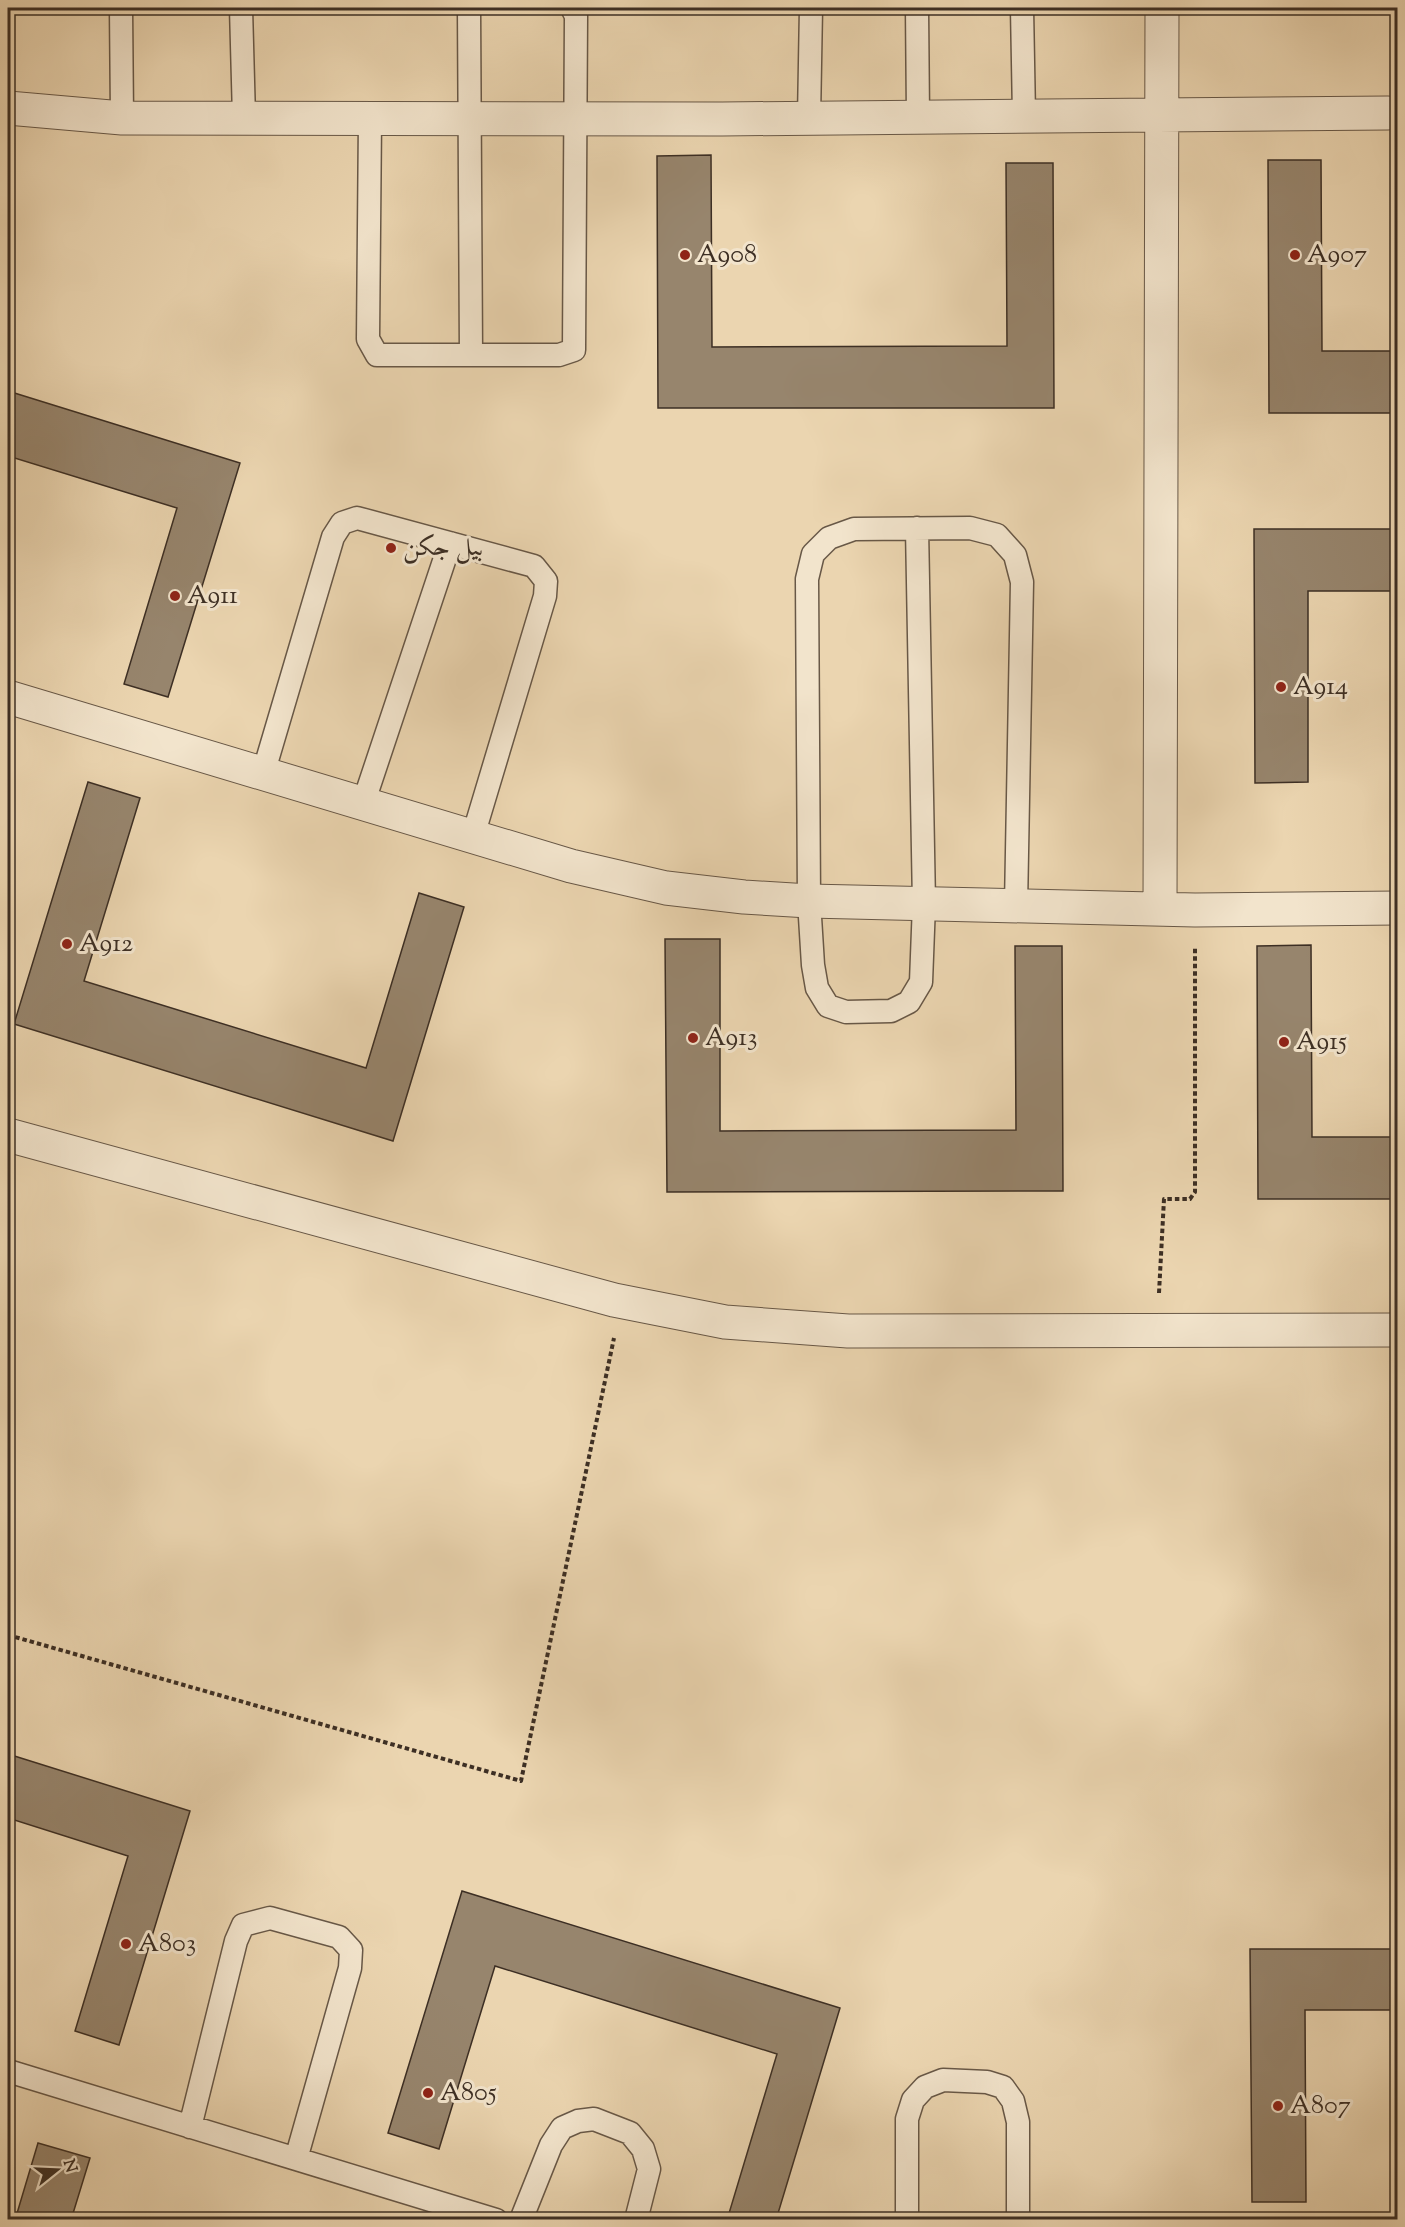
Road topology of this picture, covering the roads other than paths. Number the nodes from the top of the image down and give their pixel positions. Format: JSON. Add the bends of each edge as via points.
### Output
{"nodes":[{"id":1,"x":121,"y":8,"type":"edge"},
{"id":2,"x":241,"y":8,"type":"edge"},
{"id":3,"x":469,"y":8,"type":"edge"},
{"id":4,"x":572,"y":8,"type":"edge"},
{"id":5,"x":811,"y":8,"type":"edge"},
{"id":6,"x":917,"y":8,"type":"edge"},
{"id":7,"x":1022,"y":8,"type":"edge"},
{"id":8,"x":1162,"y":8,"type":"edge"},
{"id":9,"x":8,"y":108,"type":"edge"},
{"id":10,"x":1388,"y":113,"type":"dead end"},
{"id":11,"x":1161,"y":114,"type":"junction"},
{"id":12,"x":1024,"y":116,"type":"junction"},
{"id":13,"x":918,"y":117,"type":"junction"},
{"id":14,"x":122,"y":118,"type":"junction"},
{"id":15,"x":244,"y":118,"type":"junction"},
{"id":16,"x":370,"y":118,"type":"junction"},
{"id":17,"x":469,"y":118,"type":"junction"},
{"id":18,"x":576,"y":118,"type":"junction"},
{"id":19,"x":809,"y":118,"type":"junction"},
{"id":20,"x":471,"y":355,"type":"junction"},
{"id":21,"x":917,"y":528,"type":"junction"},
{"id":22,"x":450,"y":543,"type":"junction"},
{"id":23,"x":8,"y":698,"type":"edge"},
{"id":24,"x":262,"y":774,"type":"junction"},
{"id":25,"x":363,"y":804,"type":"junction"},
{"id":26,"x":473,"y":836,"type":"junction"},
{"id":27,"x":809,"y":901,"type":"junction"},
{"id":28,"x":924,"y":904,"type":"junction"},
{"id":29,"x":1016,"y":906,"type":"junction"},
{"id":30,"x":1398,"y":908,"type":"edge"},
{"id":31,"x":1160,"y":909,"type":"junction"},
{"id":32,"x":8,"y":1135,"type":"edge"},
{"id":33,"x":1398,"y":1330,"type":"edge"},
{"id":34,"x":8,"y":2071,"type":"edge"},
{"id":35,"x":190,"y":2127,"type":"junction"},
{"id":36,"x":296,"y":2159,"type":"junction"},
{"id":37,"x":496,"y":2220,"type":"edge"},
{"id":38,"x":521,"y":2220,"type":"edge"},
{"id":39,"x":636,"y":2220,"type":"edge"},
{"id":40,"x":907,"y":2220,"type":"edge"},
{"id":41,"x":1018,"y":2220,"type":"edge"}],
"edges":[{"from":1,"to":14,"type":"lane"},
{"from":2,"to":15,"type":"lane"},
{"from":3,"to":17,"type":"lane"},
{"from":4,"to":18,"type":"lane","via":[[576,16]]},
{"from":5,"to":19,"type":"lane"},
{"from":6,"to":13,"type":"lane"},
{"from":7,"to":12,"type":"lane"},
{"from":8,"to":11,"type":"street"},
{"from":9,"to":14,"type":"street"},
{"from":10,"to":11,"type":"street"},
{"from":11,"to":12,"type":"street"},
{"from":11,"to":31,"type":"street"},
{"from":12,"to":13,"type":"street"},
{"from":13,"to":19,"type":"street"},
{"from":14,"to":15,"type":"street"},
{"from":15,"to":16,"type":"street"},
{"from":16,"to":17,"type":"street"},
{"from":16,"to":20,"type":"lane","via":[[368,339],[377,354]]},
{"from":17,"to":18,"type":"street"},
{"from":17,"to":20,"type":"lane"},
{"from":18,"to":19,"type":"street"},
{"from":18,"to":20,"type":"lane","via":[[574,350],[558,356]]},
{"from":21,"to":27,"type":"lane","via":[[854,530],[829,538],[813,554],[807,579]]},
{"from":21,"to":28,"type":"lane"},
{"from":21,"to":29,"type":"lane","via":[[970,528],[997,535],[1014,555],[1022,582]]},
{"from":22,"to":24,"type":"lane","via":[[357,518],[342,523],[333,537]]},
{"from":22,"to":25,"type":"lane"},
{"from":22,"to":26,"type":"lane","via":[[534,566],[546,581],[545,596]]},
{"from":23,"to":24,"type":"street"},
{"from":24,"to":25,"type":"street"},
{"from":25,"to":26,"type":"street"},
{"from":26,"to":27,"type":"street","via":[[571,866],[666,888]]},
{"from":27,"to":28,"type":"street"},
{"from":27,"to":28,"type":"lane","via":[[817,988],[828,1006],[846,1012],[891,1011],[909,1002],[921,982]]},
{"from":28,"to":29,"type":"street"},
{"from":29,"to":31,"type":"street"},
{"from":30,"to":31,"type":"street"},
{"from":32,"to":33,"type":"street","via":[[622,1302],[725,1322],[848,1331]]},
{"from":34,"to":35,"type":"lane"},
{"from":35,"to":36,"type":"lane"},
{"from":35,"to":36,"type":"lane","via":[[243,1925],[270,1918],[339,1937],[351,1950],[350,1968]]},
{"from":36,"to":37,"type":"lane"},
{"from":38,"to":39,"type":"lane","via":[[551,2145],[562,2128],[594,2120],[630,2133],[643,2149],[649,2169]]},
{"from":40,"to":41,"type":"lane","via":[[907,2119],[913,2100],[925,2087],[943,2080],[987,2082],[1003,2087],[1013,2101],[1018,2122]]}]}
